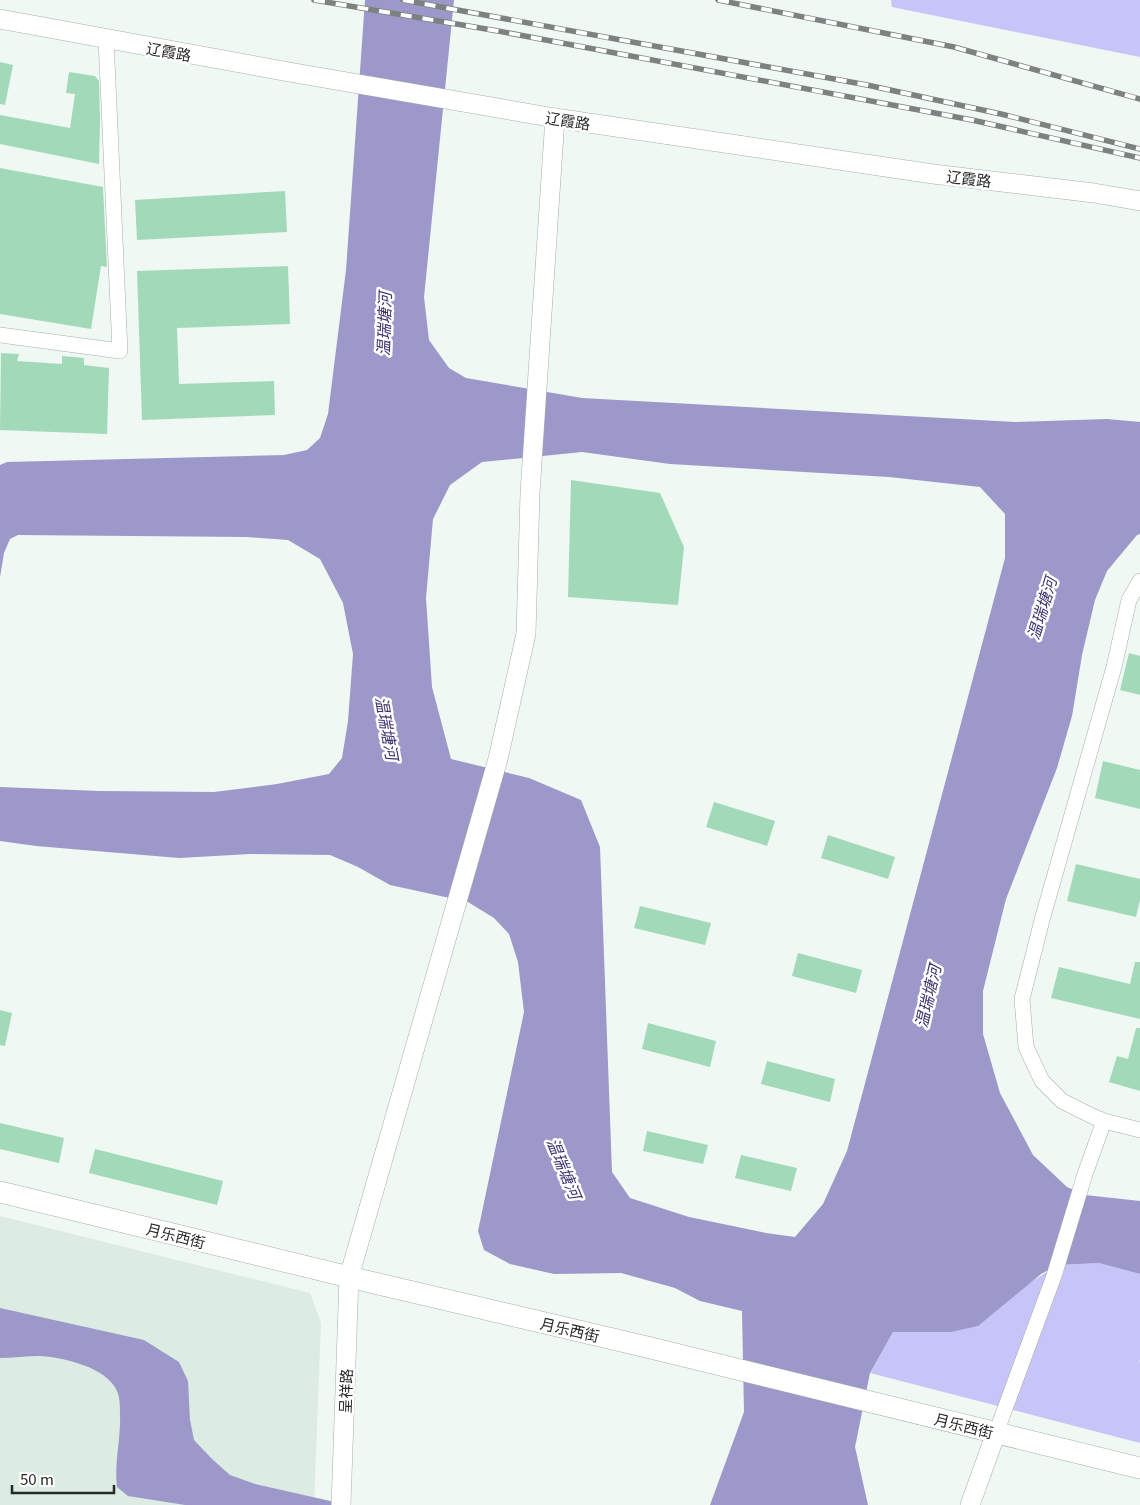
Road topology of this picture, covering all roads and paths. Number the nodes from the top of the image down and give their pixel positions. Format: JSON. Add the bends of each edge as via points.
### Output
{"nodes":[{"id":1,"x":0,"y":19,"type":"edge"},
{"id":2,"x":106,"y":39,"type":"junction"},
{"id":3,"x":555,"y":118,"type":"junction"},
{"id":4,"x":1140,"y":201,"type":"edge"},
{"id":5,"x":0,"y":335,"type":"edge"},
{"id":6,"x":1140,"y":581,"type":"edge"},
{"id":7,"x":1104,"y":1121,"type":"junction"},
{"id":8,"x":1140,"y":1130,"type":"edge"},
{"id":9,"x":0,"y":1192,"type":"edge"},
{"id":10,"x":349,"y":1277,"type":"junction"},
{"id":11,"x":996,"y":1433,"type":"junction"},
{"id":12,"x":1140,"y":1468,"type":"edge"},
{"id":13,"x":341,"y":1497,"type":"edge"},
{"id":14,"x":970,"y":1505,"type":"edge"}],
"edges":[{"from":1,"to":2,"type":"street","name":"辽霞路"},
{"from":2,"to":3,"type":"street","name":"辽霞路"},
{"from":2,"to":5,"type":"street","via":[[120,351]]},
{"from":3,"to":4,"type":"street","name":"辽霞路"},
{"from":3,"to":10,"type":"street","name":"呈祥路","via":[[530,493],[526,634],[498,758]]},
{"from":6,"to":7,"type":"street","via":[[1129,600],[1114,667],[1022,999],[1026,1047],[1042,1080],[1062,1101]]},
{"from":7,"to":8,"type":"street"},
{"from":7,"to":11,"type":"street","via":[[1054,1276]]},
{"from":9,"to":10,"type":"main road","name":"月乐西街"},
{"from":10,"to":11,"type":"main road","name":"月乐西街"},
{"from":10,"to":13,"type":"street","name":"呈祥路"},
{"from":11,"to":12,"type":"main road","name":"月乐西街"},
{"from":11,"to":14,"type":"street"}]}
